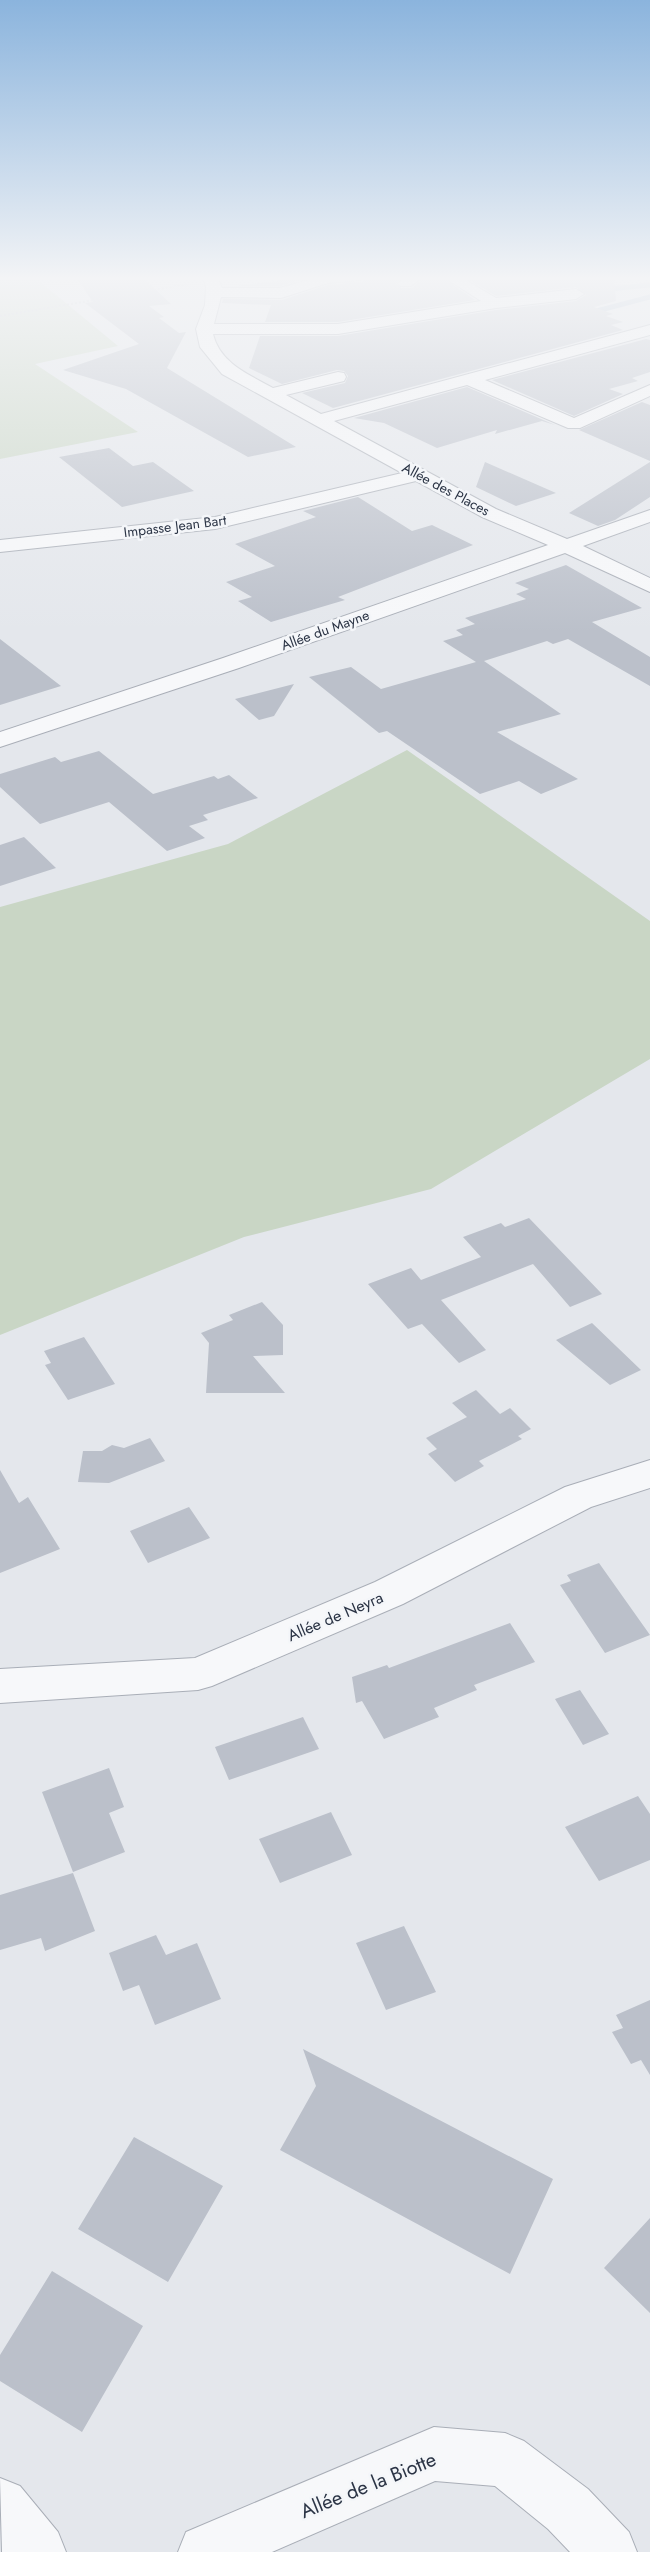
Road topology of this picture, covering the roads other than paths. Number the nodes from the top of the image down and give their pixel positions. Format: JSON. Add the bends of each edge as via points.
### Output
{"nodes":[{"id":1,"x":276,"y":395,"type":"edge"},
{"id":2,"x":413,"y":395,"type":"edge"},
{"id":3,"x":506,"y":395,"type":"edge"},
{"id":4,"x":639,"y":395,"type":"edge"},
{"id":5,"x":321,"y":419,"type":"junction"},
{"id":6,"x":417,"y":475,"type":"junction"},
{"id":7,"x":650,"y":516,"type":"edge"},
{"id":8,"x":565,"y":545,"type":"junction"},
{"id":9,"x":0,"y":546,"type":"edge"},
{"id":10,"x":650,"y":586,"type":"edge"},
{"id":11,"x":0,"y":740,"type":"edge"},
{"id":12,"x":650,"y":1474,"type":"edge"},
{"id":13,"x":0,"y":1686,"type":"edge"},
{"id":14,"x":0,"y":2506,"type":"edge"},
{"id":15,"x":38,"y":2552,"type":"edge"},
{"id":16,"x":206,"y":2552,"type":"edge"},
{"id":17,"x":609,"y":2552,"type":"edge"}],
"edges":[{"from":1,"to":5,"type":"street","name":"Allée des Places"},
{"from":2,"to":5,"type":"street"},
{"from":3,"to":4,"type":"street","via":[[574,424]]},
{"from":5,"to":6,"type":"street","name":"Allée des Places"},
{"from":6,"to":8,"type":"street","name":"Allée des Places","via":[[489,513]]},
{"from":6,"to":9,"type":"street","name":"Impasse Jean Bart","via":[[215,523]]},
{"from":7,"to":8,"type":"street","name":"Allée du Mayne"},
{"from":8,"to":10,"type":"street","name":"Allée des Places"},
{"from":8,"to":11,"type":"street","name":"Allée du Mayne"},
{"from":12,"to":13,"type":"street","name":"Allée de Neyra","via":[[578,1497],[389,1593],[198,1674]]},
{"from":14,"to":15,"type":"street"},
{"from":16,"to":17,"type":"street","name":"Allée de la Biotte","via":[[434,2454],[505,2460],[568,2509]]}]}
